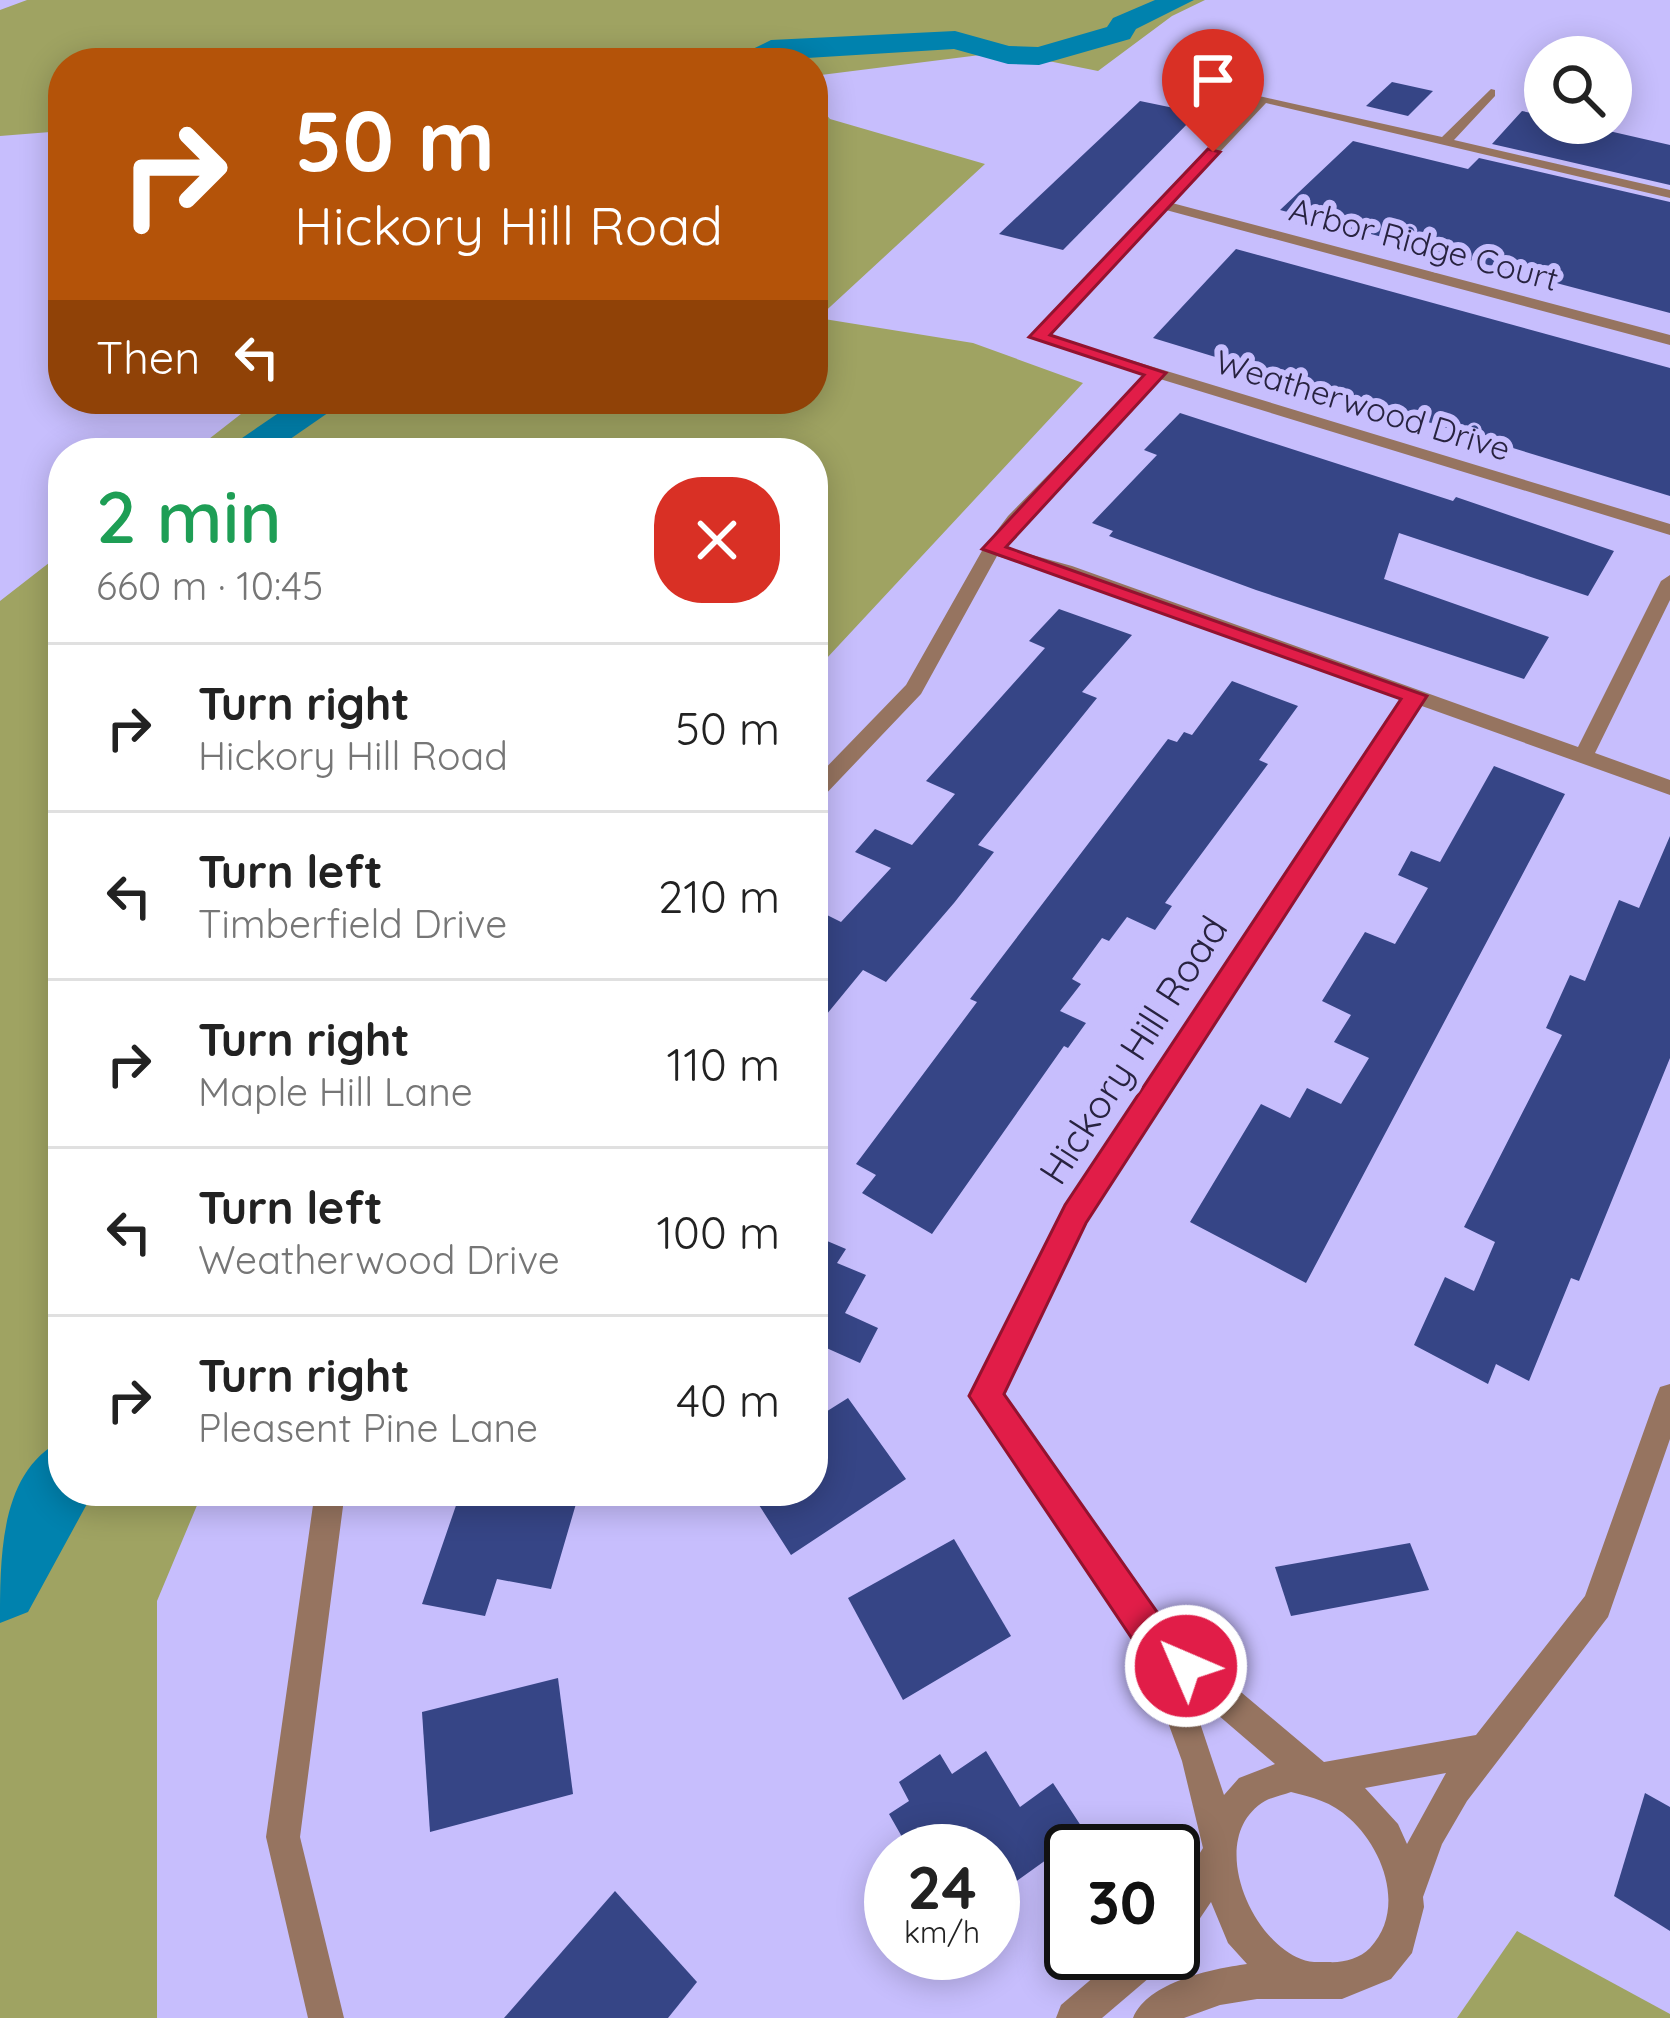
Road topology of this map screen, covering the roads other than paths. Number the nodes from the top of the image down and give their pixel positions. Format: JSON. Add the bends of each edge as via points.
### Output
{"nodes":[{"id":1,"x":1491,"y":93,"type":"dead end"},
{"id":2,"x":1445,"y":142,"type":"junction"},
{"id":3,"x":1670,"y":194,"type":"edge"},
{"id":4,"x":1162,"y":206,"type":"junction"},
{"id":5,"x":1670,"y":340,"type":"edge"},
{"id":6,"x":1156,"y":373,"type":"junction"},
{"id":7,"x":1670,"y":530,"type":"edge"},
{"id":8,"x":992,"y":549,"type":"junction"},
{"id":9,"x":1670,"y":581,"type":"edge"},
{"id":10,"x":1415,"y":696,"type":"junction"},
{"id":11,"x":1583,"y":757,"type":"junction"},
{"id":12,"x":828,"y":778,"type":"edge"},
{"id":13,"x":1670,"y":788,"type":"edge"},
{"id":14,"x":1670,"y":1397,"type":"edge"},
{"id":15,"x":328,"y":1506,"type":"edge"},
{"id":16,"x":1154,"y":1639,"type":"junction"},
{"id":17,"x":1483,"y":1750,"type":"junction"},
{"id":18,"x":1319,"y":1778,"type":"junction"},
{"id":19,"x":1219,"y":1852,"type":"junction"},
{"id":20,"x":1200,"y":1883,"type":"edge"},
{"id":21,"x":1405,"y":1897,"type":"junction"},
{"id":22,"x":1305,"y":1978,"type":"junction"},
{"id":23,"x":1118,"y":1980,"type":"edge"},
{"id":24,"x":326,"y":2018,"type":"edge"},
{"id":25,"x":1074,"y":2018,"type":"edge"},
{"id":26,"x":1151,"y":2018,"type":"edge"}],
"edges":[{"from":1,"to":2,"type":"street"},
{"from":2,"to":3,"type":"street"},
{"from":2,"to":4,"type":"street","via":[[1263,99]]},
{"from":4,"to":5,"type":"street","name":"Arbor Ridge Court"},
{"from":4,"to":6,"type":"street","name":"Weatherwood Drive","via":[[1038,337]]},
{"from":6,"to":7,"type":"street","name":"Weatherwood Drive"},
{"from":6,"to":8,"type":"street"},
{"from":8,"to":10,"type":"street"},
{"from":8,"to":12,"type":"street","via":[[914,689]]},
{"from":9,"to":11,"type":"street"},
{"from":10,"to":11,"type":"street"},
{"from":10,"to":16,"type":"street","name":"Hickory Hill Road","via":[[1076,1214],[986,1396]]},
{"from":11,"to":13,"type":"street"},
{"from":14,"to":17,"type":"street","via":[[1597,1606]]},
{"from":15,"to":24,"type":"street","via":[[283,1838]]},
{"from":16,"to":18,"type":"street","name":"Hickory Hill Road"},
{"from":16,"to":19,"type":"street","name":"Hickory Hill Road","via":[[1199,1760]]},
{"from":17,"to":18,"type":"street"},
{"from":17,"to":21,"type":"street","via":[[1428,1834]]},
{"from":18,"to":19,"type":"street","via":[[1273,1777],[1251,1787],[1227,1816]]},
{"from":18,"to":21,"type":"street","via":[[1359,1800],[1383,1827],[1400,1861]]},
{"from":19,"to":20,"type":"street"},
{"from":19,"to":22,"type":"street","via":[[1224,1897],[1246,1937]]},
{"from":21,"to":22,"type":"street","via":[[1398,1938],[1374,1969],[1332,1983]]},
{"from":22,"to":26,"type":"street","via":[[1233,1980]]},
{"from":23,"to":25,"type":"street"}]}
